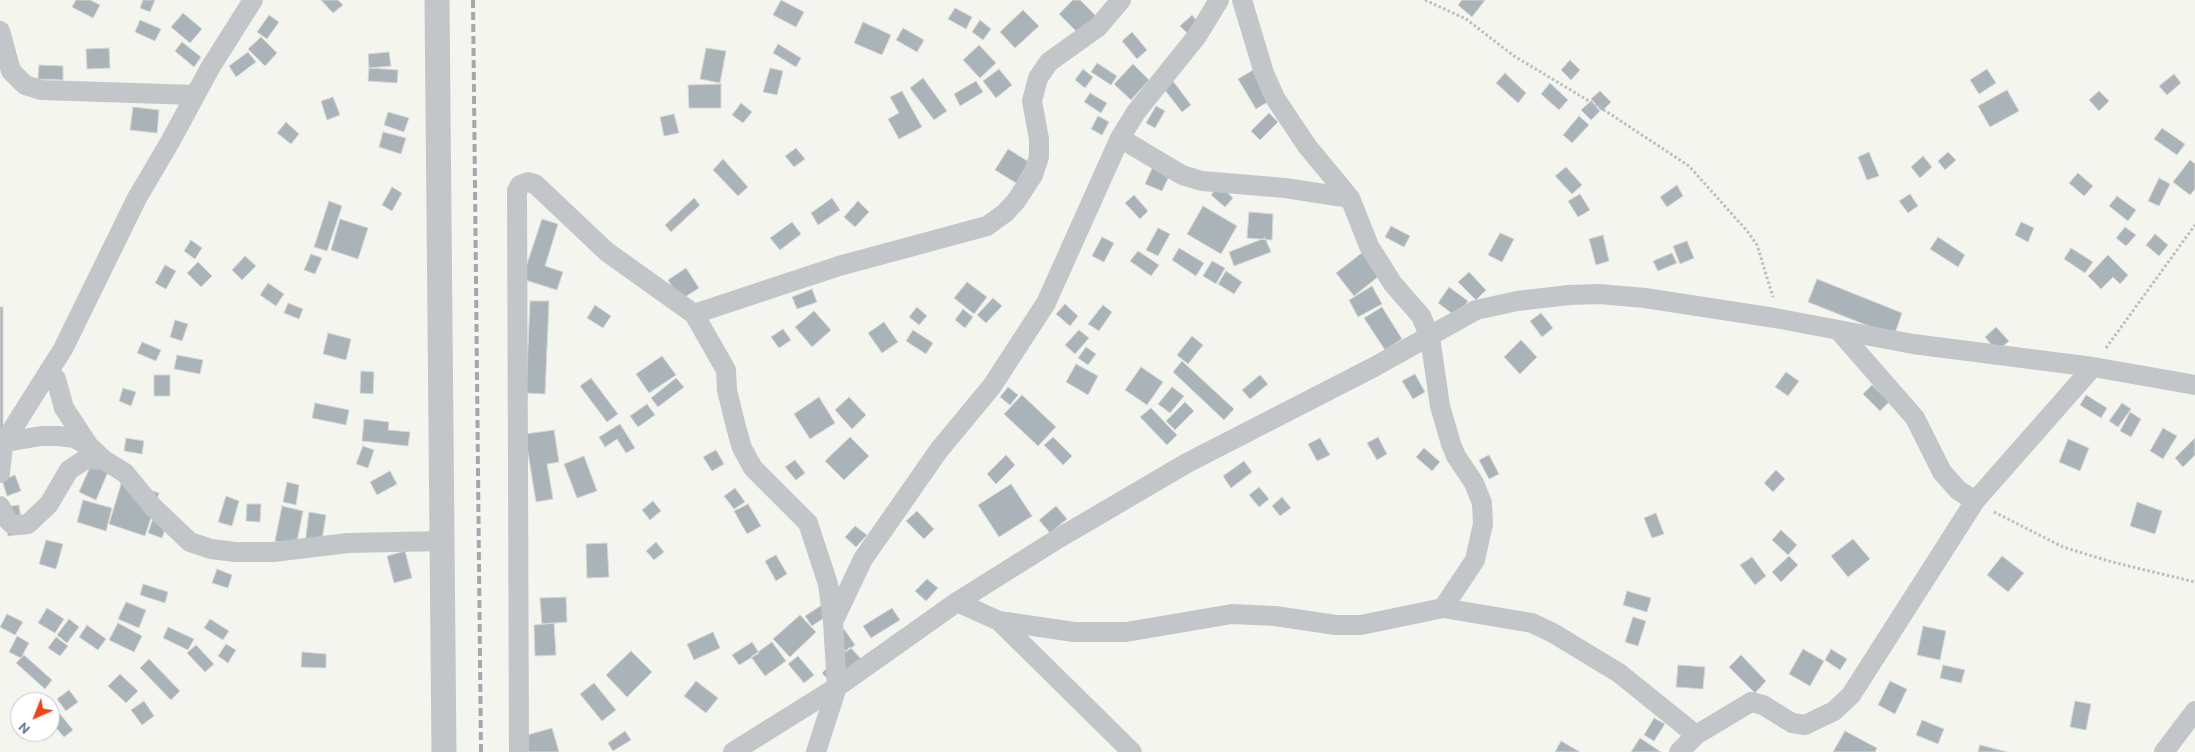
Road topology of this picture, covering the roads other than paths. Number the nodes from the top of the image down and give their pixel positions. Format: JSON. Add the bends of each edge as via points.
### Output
{"nodes":[{"id":1,"x":254,"y":0,"type":"edge"},
{"id":2,"x":437,"y":0,"type":"edge"},
{"id":3,"x":1121,"y":0,"type":"edge"},
{"id":4,"x":1219,"y":0,"type":"edge"},
{"id":5,"x":1242,"y":0,"type":"edge"},
{"id":6,"x":0,"y":31,"type":"edge"},
{"id":7,"x":195,"y":95,"type":"junction"},
{"id":8,"x":1120,"y":138,"type":"junction"},
{"id":9,"x":1350,"y":198,"type":"junction"},
{"id":10,"x":694,"y":314,"type":"junction"},
{"id":11,"x":1839,"y":331,"type":"junction"},
{"id":12,"x":1430,"y":337,"type":"junction"},
{"id":13,"x":2093,"y":367,"type":"junction"},
{"id":14,"x":49,"y":371,"type":"junction"},
{"id":15,"x":2195,"y":385,"type":"edge"},
{"id":16,"x":3,"y":446,"type":"edge"},
{"id":17,"x":89,"y":446,"type":"junction"},
{"id":18,"x":104,"y":460,"type":"junction"},
{"id":19,"x":0,"y":473,"type":"edge"},
{"id":20,"x":1975,"y":501,"type":"junction"},
{"id":21,"x":0,"y":506,"type":"edge"},
{"id":22,"x":443,"y":542,"type":"junction"},
{"id":23,"x":957,"y":602,"type":"junction"},
{"id":24,"x":1443,"y":608,"type":"junction"},
{"id":25,"x":999,"y":621,"type":"junction"},
{"id":26,"x":833,"y":622,"type":"junction"},
{"id":27,"x":837,"y":687,"type":"junction"},
{"id":28,"x":2195,"y":711,"type":"edge"},
{"id":29,"x":1696,"y":735,"type":"junction"},
{"id":30,"x":444,"y":752,"type":"edge"},
{"id":31,"x":519,"y":752,"type":"edge"},
{"id":32,"x":733,"y":752,"type":"edge"},
{"id":33,"x":816,"y":752,"type":"edge"},
{"id":34,"x":1132,"y":752,"type":"edge"},
{"id":35,"x":1679,"y":752,"type":"edge"},
{"id":36,"x":2164,"y":752,"type":"edge"}],
"edges":[{"from":1,"to":7,"type":"street"},
{"from":2,"to":22,"type":"street"},
{"from":3,"to":10,"type":"street","via":[[1098,27],[1049,62],[1038,78],[1032,101],[1039,157],[1033,175],[1006,213],[987,226],[839,266]]},
{"from":4,"to":8,"type":"street","via":[[1197,36],[1136,112]]},
{"from":5,"to":9,"type":"street","via":[[1274,98],[1307,146]]},
{"from":6,"to":7,"type":"street","via":[[11,70],[25,85],[41,90]]},
{"from":7,"to":14,"type":"street","via":[[137,198],[63,349]]},
{"from":8,"to":9,"type":"street","via":[[1174,171],[1202,181],[1285,188]]},
{"from":8,"to":26,"type":"street","via":[[1046,303],[992,386],[939,450],[862,559]]},
{"from":9,"to":12,"type":"street","via":[[1369,246],[1393,284],[1421,316]]},
{"from":10,"to":26,"type":"street","via":[[726,370],[727,390],[742,448],[753,468],[808,523],[828,584]]},
{"from":10,"to":31,"type":"street","via":[[607,252],[535,184],[520,185],[517,191]]},
{"from":11,"to":12,"type":"street","via":[[1645,298],[1569,294],[1517,300],[1476,310]]},
{"from":11,"to":13,"type":"street"},
{"from":11,"to":20,"type":"street","via":[[1914,418],[1942,472],[1958,490]]},
{"from":12,"to":23,"type":"street","via":[[1188,464]]},
{"from":12,"to":24,"type":"street","via":[[1440,406],[1451,444],[1482,503],[1482,524],[1475,560]]},
{"from":13,"to":15,"type":"street"},
{"from":13,"to":20,"type":"street"},
{"from":14,"to":16,"type":"street"},
{"from":14,"to":17,"type":"street","via":[[56,379],[64,408]]},
{"from":16,"to":17,"type":"street","via":[[41,436],[58,436],[74,438]]},
{"from":16,"to":19,"type":"street"},
{"from":17,"to":18,"type":"street"},
{"from":18,"to":21,"type":"street","via":[[86,459],[70,470],[49,504],[28,524],[12,524]]},
{"from":18,"to":22,"type":"street","via":[[125,473],[153,507],[190,542],[212,549],[273,552],[356,542]]},
{"from":20,"to":29,"type":"street","via":[[1851,695],[1834,711],[1805,724],[1792,723],[1751,702]]},
{"from":22,"to":30,"type":"street"},
{"from":23,"to":25,"type":"street"},
{"from":23,"to":27,"type":"street"},
{"from":24,"to":25,"type":"street","via":[[1361,625],[1232,614],[1126,632],[1074,632]]},
{"from":24,"to":29,"type":"street","via":[[1532,623],[1553,633],[1619,673]]},
{"from":25,"to":34,"type":"street"},
{"from":26,"to":27,"type":"street"},
{"from":27,"to":32,"type":"street"},
{"from":27,"to":33,"type":"street"},
{"from":28,"to":36,"type":"street"},
{"from":29,"to":35,"type":"street"}]}
